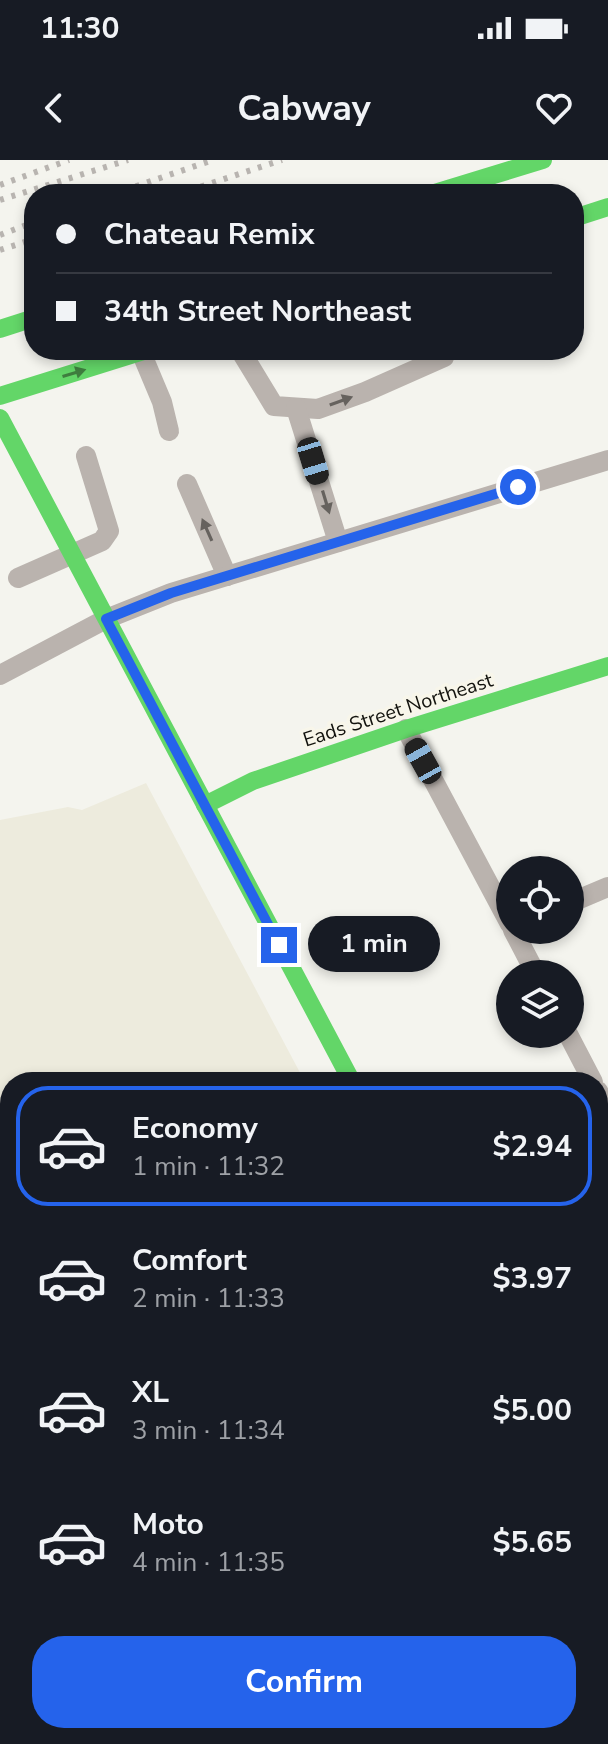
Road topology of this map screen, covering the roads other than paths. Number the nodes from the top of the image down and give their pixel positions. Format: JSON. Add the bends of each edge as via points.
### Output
{"nodes":[{"id":1,"x":543,"y":160,"type":"edge"},
{"id":2,"x":464,"y":184,"type":"edge"},
{"id":3,"x":608,"y":207,"type":"edge"},
{"id":4,"x":584,"y":215,"type":"edge"},
{"id":5,"x":24,"y":321,"type":"edge"},
{"id":6,"x":0,"y":329,"type":"edge"},
{"id":7,"x":115,"y":360,"type":"edge"},
{"id":8,"x":147,"y":360,"type":"edge"},
{"id":9,"x":246,"y":360,"type":"edge"},
{"id":10,"x":437,"y":360,"type":"edge"},
{"id":11,"x":0,"y":396,"type":"edge"},
{"id":12,"x":296,"y":408,"type":"junction"},
{"id":13,"x":0,"y":418,"type":"edge"},
{"id":14,"x":169,"y":431,"type":"dead end"},
{"id":15,"x":86,"y":456,"type":"dead end"},
{"id":16,"x":608,"y":460,"type":"edge"},
{"id":17,"x":187,"y":484,"type":"dead end"},
{"id":18,"x":338,"y":542,"type":"junction"},
{"id":19,"x":72,"y":554,"type":"junction"},
{"id":20,"x":227,"y":576,"type":"junction"},
{"id":21,"x":18,"y":578,"type":"dead end"},
{"id":22,"x":106,"y":619,"type":"junction"},
{"id":23,"x":608,"y":666,"type":"edge"},
{"id":24,"x":0,"y":675,"type":"edge"},
{"id":25,"x":406,"y":729,"type":"junction"},
{"id":26,"x":205,"y":805,"type":"junction"},
{"id":27,"x":608,"y":887,"type":"edge"},
{"id":28,"x":584,"y":897,"type":"edge"},
{"id":29,"x":496,"y":898,"type":"edge"},
{"id":30,"x":575,"y":1048,"type":"edge"},
{"id":31,"x":347,"y":1072,"type":"edge"},
{"id":32,"x":588,"y":1072,"type":"edge"}],
"edges":[{"from":1,"to":2,"type":"street"},
{"from":3,"to":4,"type":"street"},
{"from":5,"to":6,"type":"street"},
{"from":11,"to":7,"type":"street","one_way":true},
{"from":8,"to":14,"type":"lane"},
{"from":9,"to":12,"type":"lane","via":[[274,406]]},
{"from":12,"to":10,"type":"lane","one_way":true,"via":[[318,409]]},
{"from":12,"to":18,"type":"lane","one_way":true},
{"from":13,"to":19,"type":"street"},
{"from":15,"to":19,"type":"lane","via":[[109,531],[102,541]]},
{"from":16,"to":18,"type":"lane"},
{"from":20,"to":17,"type":"lane","one_way":true},
{"from":18,"to":20,"type":"lane"},
{"from":19,"to":21,"type":"lane"},
{"from":19,"to":22,"type":"street"},
{"from":20,"to":22,"type":"lane"},
{"from":22,"to":24,"type":"lane"},
{"from":22,"to":26,"type":"street"},
{"from":23,"to":25,"type":"street","name":"Eads Street Northeast"},
{"from":25,"to":26,"type":"street","name":"Eads Street Northeast","via":[[253,781]]},
{"from":25,"to":29,"type":"lane"},
{"from":26,"to":31,"type":"street"},
{"from":27,"to":28,"type":"lane"},
{"from":30,"to":32,"type":"lane"}]}
